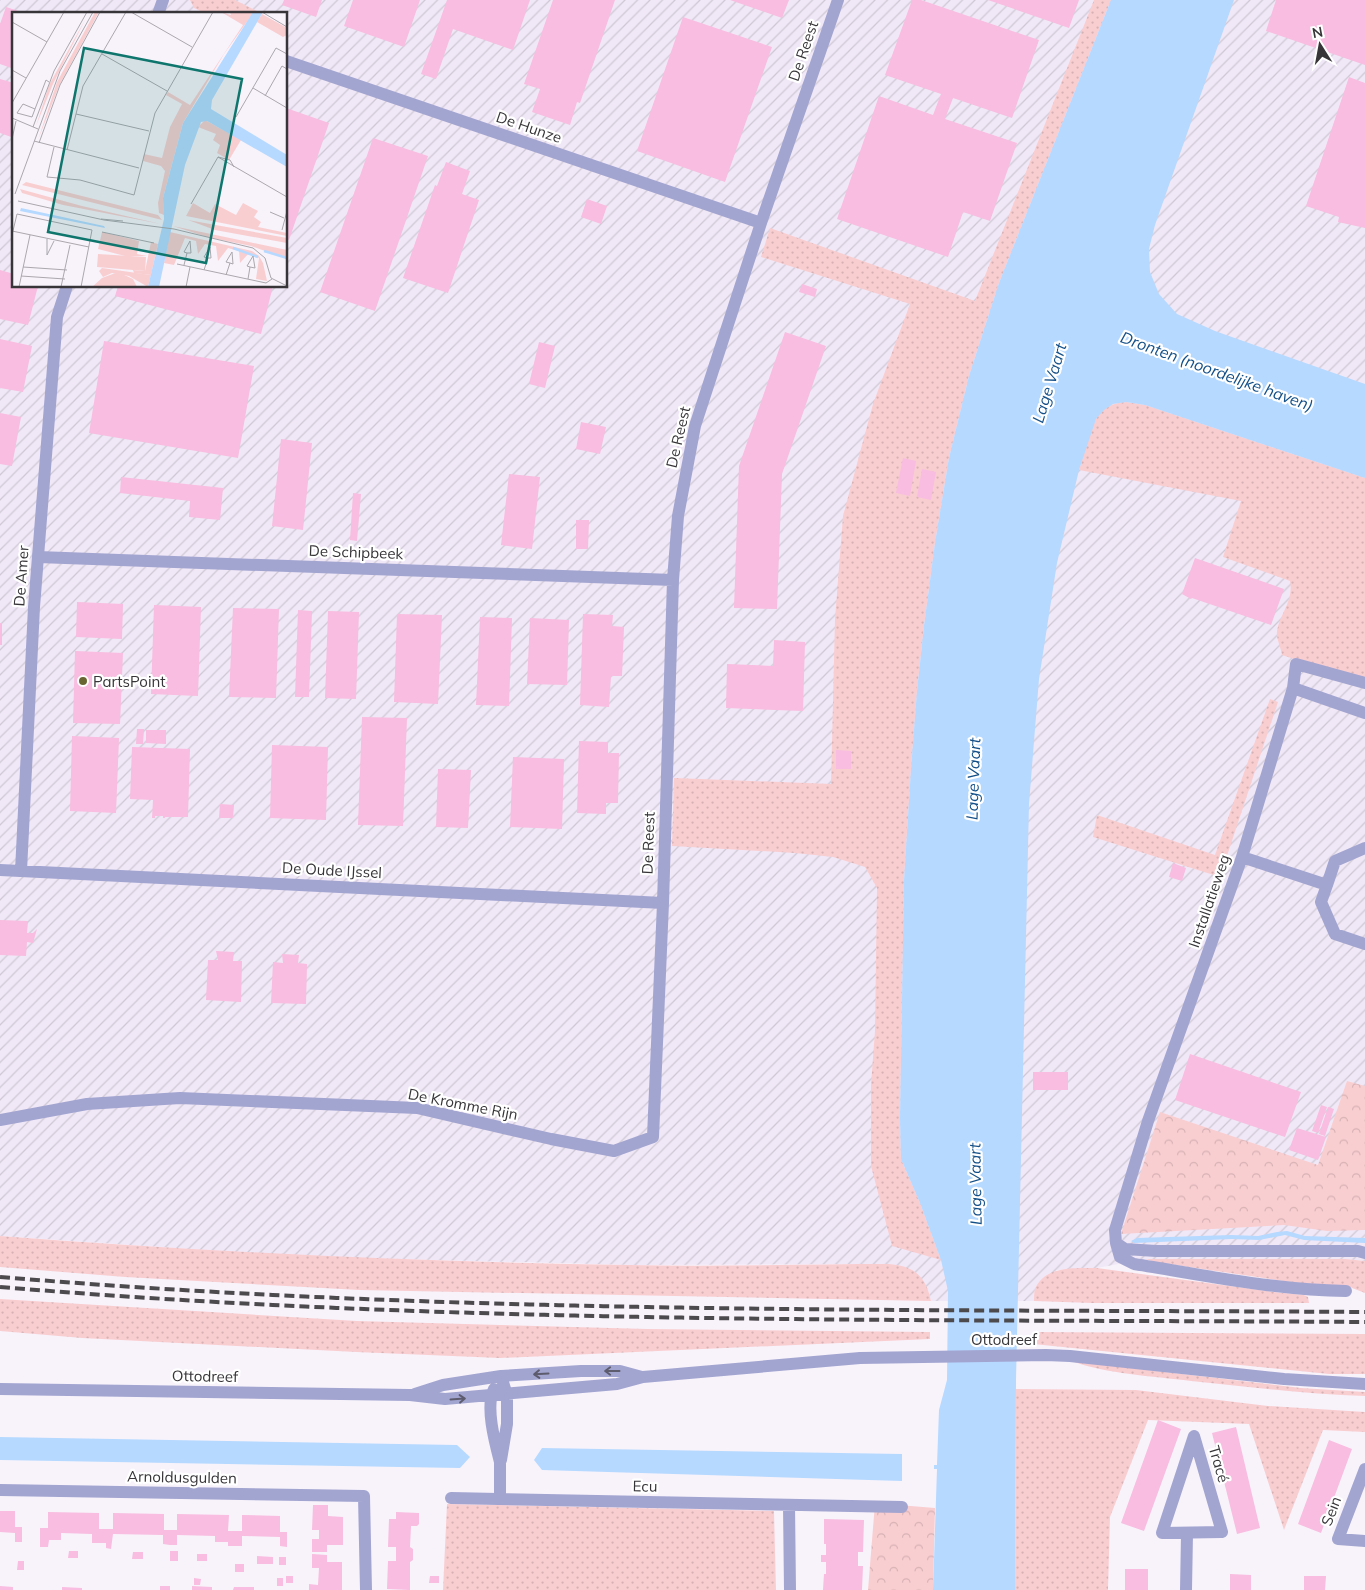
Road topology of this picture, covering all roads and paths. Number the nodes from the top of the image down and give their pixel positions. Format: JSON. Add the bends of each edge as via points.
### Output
{"nodes":[{"id":1,"x":163,"y":0,"type":"edge"},
{"id":2,"x":838,"y":0,"type":"edge"},
{"id":3,"x":159,"y":12,"type":"edge"},
{"id":4,"x":288,"y":62,"type":"edge"},
{"id":5,"x":761,"y":223,"type":"junction"},
{"id":6,"x":66,"y":288,"type":"edge"},
{"id":7,"x":38,"y":557,"type":"junction"},
{"id":8,"x":673,"y":580,"type":"junction"},
{"id":9,"x":1365,"y":683,"type":"edge"},
{"id":10,"x":1293,"y":688,"type":"junction"},
{"id":11,"x":1365,"y":713,"type":"edge"},
{"id":12,"x":1365,"y":848,"type":"edge"},
{"id":13,"x":1242,"y":857,"type":"junction"},
{"id":14,"x":0,"y":870,"type":"edge"},
{"id":15,"x":21,"y":871,"type":"junction"},
{"id":16,"x":1326,"y":885,"type":"junction"},
{"id":17,"x":663,"y":903,"type":"junction"},
{"id":18,"x":1365,"y":944,"type":"edge"},
{"id":19,"x":0,"y":1120,"type":"edge"},
{"id":20,"x":1116,"y":1243,"type":"junction"},
{"id":21,"x":1365,"y":1253,"type":"edge"},
{"id":22,"x":1346,"y":1291,"type":"dead end"},
{"id":23,"x":502,"y":1376,"type":"junction"},
{"id":24,"x":643,"y":1377,"type":"junction"},
{"id":25,"x":1365,"y":1384,"type":"edge"},
{"id":26,"x":0,"y":1389,"type":"edge"},
{"id":27,"x":410,"y":1395,"type":"junction"},
{"id":28,"x":508,"y":1395,"type":"junction"},
{"id":29,"x":490,"y":1396,"type":"junction"},
{"id":30,"x":500,"y":1424,"type":"dead end"},
{"id":31,"x":500,"y":1462,"type":"junction"},
{"id":32,"x":1365,"y":1469,"type":"edge"},
{"id":33,"x":0,"y":1490,"type":"edge"},
{"id":34,"x":451,"y":1498,"type":"dead end"},
{"id":35,"x":500,"y":1499,"type":"junction"},
{"id":36,"x":789,"y":1505,"type":"junction"},
{"id":37,"x":902,"y":1507,"type":"dead end"},
{"id":38,"x":1187,"y":1534,"type":"junction"},
{"id":39,"x":1365,"y":1541,"type":"edge"},
{"id":40,"x":366,"y":1590,"type":"edge"},
{"id":41,"x":790,"y":1590,"type":"edge"},
{"id":42,"x":1186,"y":1590,"type":"edge"}],
"edges":[{"from":1,"to":3,"type":"street"},
{"from":2,"to":5,"type":"street","name":"De Reest"},
{"from":4,"to":5,"type":"street","name":"De Hunze"},
{"from":5,"to":8,"type":"street","name":"De Reest","via":[[695,426],[678,516]]},
{"from":6,"to":7,"type":"street","name":"De Amer","via":[[57,317]]},
{"from":7,"to":8,"type":"street","name":"De Schipbeek"},
{"from":7,"to":15,"type":"street","name":"De Amer"},
{"from":8,"to":17,"type":"street","name":"De Reest"},
{"from":9,"to":10,"type":"street","name":"Installatieweg","via":[[1296,664]]},
{"from":10,"to":11,"type":"street"},
{"from":10,"to":13,"type":"street","name":"Installatieweg"},
{"from":12,"to":16,"type":"street","via":[[1335,862]]},
{"from":13,"to":16,"type":"street"},
{"from":13,"to":20,"type":"street","name":"Installatieweg","via":[[1148,1121],[1115,1230]]},
{"from":14,"to":15,"type":"street","name":"De Oude IJssel"},
{"from":15,"to":17,"type":"street","name":"De Oude IJssel"},
{"from":16,"to":18,"type":"street","via":[[1321,902],[1335,934]]},
{"from":17,"to":19,"type":"street","name":"De Kromme Rijn","via":[[653,1137],[614,1151],[417,1108],[180,1098],[86,1104]]},
{"from":20,"to":21,"type":"street","via":[[1125,1249],[1156,1251]]},
{"from":20,"to":22,"type":"street","via":[[1120,1257],[1134,1264],[1310,1291]]},
{"from":24,"to":23,"type":"street","name":"Ottodreef","one_way":true,"via":[[620,1371]]},
{"from":23,"to":27,"type":"street","name":"Ottodreef","via":[[443,1385]]},
{"from":23,"to":28,"type":"street"},
{"from":23,"to":29,"type":"street"},
{"from":24,"to":25,"type":"street","name":"Ottodreef","via":[[860,1358],[1046,1355]]},
{"from":24,"to":28,"type":"street","name":"Ottodreef","via":[[617,1384]]},
{"from":26,"to":27,"type":"street","name":"Ottodreef"},
{"from":27,"to":29,"type":"street","name":"Ottodreef","one_way":true,"via":[[445,1400]]},
{"from":28,"to":29,"type":"street","name":"Ottodreef"},
{"from":28,"to":31,"type":"street"},
{"from":29,"to":31,"type":"street","via":[[494,1441]]},
{"from":30,"to":31,"type":"street"},
{"from":31,"to":35,"type":"street"},
{"from":32,"to":39,"type":"street","name":"Sein","via":[[1338,1540]]},
{"from":33,"to":40,"type":"street","name":"Arnoldusgulden","via":[[364,1496]]},
{"from":34,"to":35,"type":"street","name":"Ecu"},
{"from":35,"to":36,"type":"street","name":"Ecu"},
{"from":36,"to":37,"type":"street","name":"Ecu"},
{"from":36,"to":41,"type":"street"},
{"from":38,"to":38,"type":"street","name":"Tracé","via":[[1162,1534],[1194,1436],[1222,1532]]},
{"from":38,"to":42,"type":"street"}]}
